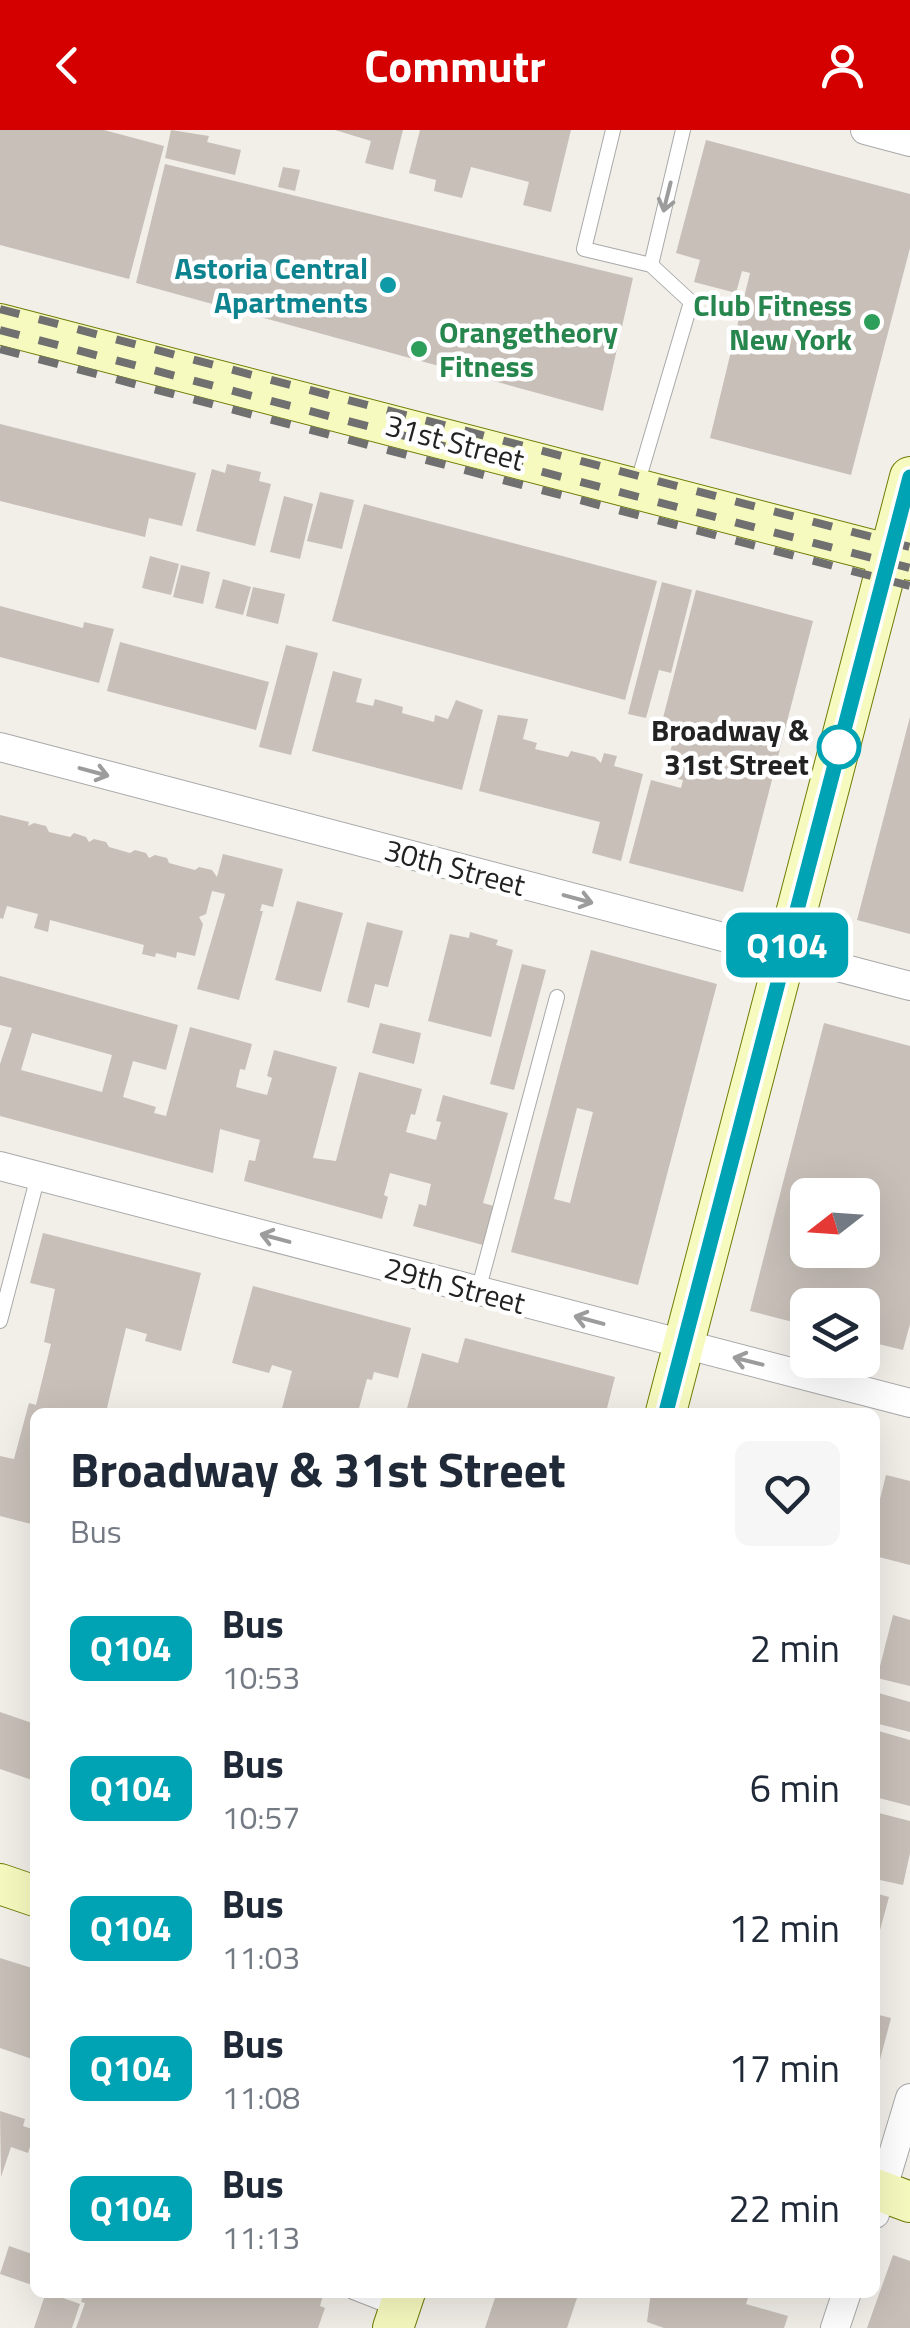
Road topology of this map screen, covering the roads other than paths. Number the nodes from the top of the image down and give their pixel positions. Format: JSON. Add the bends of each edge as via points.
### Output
{"nodes":[{"id":1,"x":613,"y":130,"type":"edge"},
{"id":2,"x":683,"y":130,"type":"edge"},
{"id":3,"x":866,"y":130,"type":"edge"},
{"id":4,"x":910,"y":142,"type":"edge"},
{"id":5,"x":651,"y":265,"type":"junction"},
{"id":6,"x":0,"y":324,"type":"edge"},
{"id":7,"x":910,"y":477,"type":"edge"},
{"id":8,"x":636,"y":489,"type":"junction"},
{"id":9,"x":900,"y":557,"type":"edge"},
{"id":10,"x":0,"y":747,"type":"edge"},
{"id":11,"x":785,"y":954,"type":"junction"},
{"id":12,"x":910,"y":986,"type":"edge"},
{"id":13,"x":558,"y":998,"type":"dead end"},
{"id":14,"x":0,"y":1166,"type":"edge"},
{"id":15,"x":38,"y":1176,"type":"junction"},
{"id":16,"x":478,"y":1291,"type":"junction"},
{"id":17,"x":0,"y":1321,"type":"edge"},
{"id":18,"x":683,"y":1345,"type":"junction"},
{"id":19,"x":910,"y":1403,"type":"edge"},
{"id":20,"x":667,"y":1408,"type":"edge"},
{"id":21,"x":0,"y":1884,"type":"edge"},
{"id":22,"x":30,"y":1894,"type":"edge"},
{"id":23,"x":910,"y":2098,"type":"edge"},
{"id":24,"x":886,"y":2199,"type":"edge"},
{"id":25,"x":368,"y":2298,"type":"edge"},
{"id":26,"x":845,"y":2298,"type":"edge"},
{"id":27,"x":399,"y":2310,"type":"edge"},
{"id":28,"x":835,"y":2328,"type":"edge"}],
"edges":[{"from":1,"to":5,"type":"lane","via":[[584,248]]},
{"from":2,"to":5,"type":"lane","one_way":true},
{"from":3,"to":4,"type":"street"},
{"from":5,"to":8,"type":"lane","via":[[692,302]]},
{"from":6,"to":8,"type":"main road","name":"31st Street"},
{"from":7,"to":9,"type":"main road"},
{"from":8,"to":9,"type":"main road","name":"31st Street"},
{"from":9,"to":11,"type":"main road"},
{"from":10,"to":11,"type":"street","name":"30th Street","one_way":true},
{"from":11,"to":12,"type":"street","name":"30th Street"},
{"from":11,"to":18,"type":"main road"},
{"from":13,"to":16,"type":"lane"},
{"from":14,"to":15,"type":"street","name":"29th Street"},
{"from":16,"to":15,"type":"street","name":"29th Street","one_way":true},
{"from":15,"to":17,"type":"lane"},
{"from":18,"to":16,"type":"street","name":"29th Street","one_way":true},
{"from":19,"to":18,"type":"street","name":"29th Street","one_way":true},
{"from":18,"to":20,"type":"main road"},
{"from":21,"to":22,"type":"main road"},
{"from":23,"to":24,"type":"street"},
{"from":25,"to":27,"type":"lane"},
{"from":26,"to":28,"type":"street"}]}
